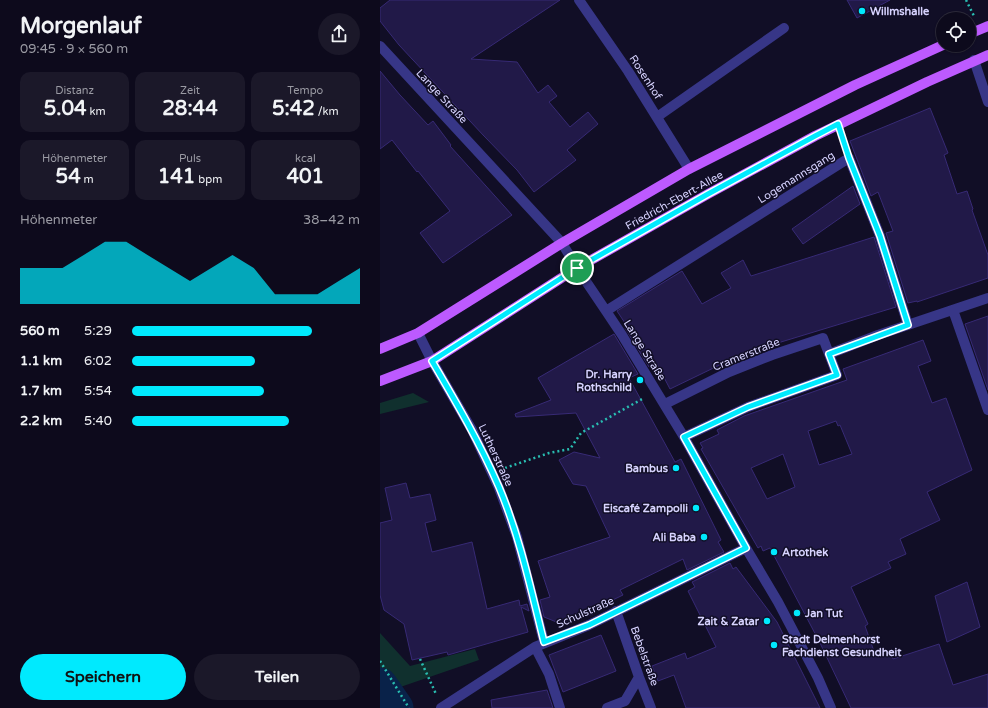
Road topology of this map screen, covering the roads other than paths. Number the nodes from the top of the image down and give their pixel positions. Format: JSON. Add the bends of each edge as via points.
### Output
{"nodes":[{"id":1,"x":579,"y":0,"type":"edge"},
{"id":2,"x":988,"y":26,"type":"edge"},
{"id":3,"x":784,"y":28,"type":"dead end"},
{"id":4,"x":976,"y":31,"type":"edge"},
{"id":5,"x":380,"y":46,"type":"edge"},
{"id":6,"x":936,"y":47,"type":"edge"},
{"id":7,"x":988,"y":55,"type":"edge"},
{"id":8,"x":974,"y":60,"type":"junction"},
{"id":9,"x":988,"y":102,"type":"edge"},
{"id":10,"x":657,"y":117,"type":"junction"},
{"id":11,"x":690,"y":169,"type":"junction"},
{"id":12,"x":562,"y":243,"type":"junction"},
{"id":13,"x":577,"y":268,"type":"junction"},
{"id":14,"x":988,"y":298,"type":"edge"},
{"id":15,"x":954,"y":310,"type":"junction"},
{"id":16,"x":606,"y":311,"type":"junction"},
{"id":17,"x":908,"y":325,"type":"junction"},
{"id":18,"x":418,"y":333,"type":"junction"},
{"id":19,"x":380,"y":349,"type":"edge"},
{"id":20,"x":829,"y":354,"type":"junction"},
{"id":21,"x":432,"y":361,"type":"junction"},
{"id":22,"x":380,"y":381,"type":"edge"},
{"id":23,"x":664,"y":404,"type":"junction"},
{"id":24,"x":988,"y":410,"type":"edge"},
{"id":25,"x":684,"y":437,"type":"junction"},
{"id":26,"x":746,"y":548,"type":"junction"},
{"id":27,"x":616,"y":611,"type":"junction"},
{"id":28,"x":540,"y":644,"type":"junction"},
{"id":29,"x":639,"y":677,"type":"junction"},
{"id":30,"x":441,"y":707,"type":"edge"},
{"id":31,"x":560,"y":708,"type":"edge"},
{"id":32,"x":607,"y":708,"type":"edge"},
{"id":33,"x":651,"y":708,"type":"edge"},
{"id":34,"x":831,"y":708,"type":"edge"}],
"edges":[{"from":1,"to":10,"type":"street","name":"Rosenhof"},
{"from":2,"to":4,"type":"main road"},
{"from":3,"to":10,"type":"street"},
{"from":5,"to":12,"type":"street","name":"Lange Straße"},
{"from":6,"to":11,"type":"main road","name":"Friedrich-Ebert-Allee","via":[[855,85]]},
{"from":7,"to":8,"type":"main road","name":"Friedrich-Ebert-Allee"},
{"from":8,"to":9,"type":"street"},
{"from":8,"to":13,"type":"main road","name":"Friedrich-Ebert-Allee","via":[[815,136]]},
{"from":10,"to":11,"type":"street","name":"Rosenhof"},
{"from":11,"to":12,"type":"main road","name":"Friedrich-Ebert-Allee"},
{"from":12,"to":13,"type":"street","name":"Lange Straße"},
{"from":12,"to":18,"type":"main road","name":"Friedrich-Ebert-Allee"},
{"from":13,"to":16,"type":"street","name":"Lange Straße"},
{"from":13,"to":21,"type":"main road","name":"Friedrich-Ebert-Allee"},
{"from":14,"to":15,"type":"street"},
{"from":15,"to":17,"type":"street"},
{"from":15,"to":24,"type":"street"},
{"from":16,"to":17,"type":"street","name":"Logemannsgang","via":[[849,158],[880,236]]},
{"from":16,"to":23,"type":"street","name":"Lange Straße"},
{"from":17,"to":20,"type":"street"},
{"from":18,"to":19,"type":"main road","name":"Friedrich-Ebert-Allee"},
{"from":18,"to":21,"type":"street","name":"Lutherstraße"},
{"from":20,"to":23,"type":"street","name":"Cramerstraße","via":[[823,338],[729,372]]},
{"from":20,"to":25,"type":"street","name":"Cramerstraße","via":[[837,375],[748,407]]},
{"from":21,"to":22,"type":"main road","name":"Friedrich-Ebert-Allee"},
{"from":21,"to":28,"type":"street","name":"Lutherstraße","via":[[472,430],[499,488],[517,537]]},
{"from":23,"to":25,"type":"street","name":"Lange Straße"},
{"from":25,"to":26,"type":"street","name":"Lange Straße"},
{"from":26,"to":27,"type":"street","name":"Schulstraße"},
{"from":26,"to":34,"type":"street","name":"Lange Straße","via":[[811,664]]},
{"from":27,"to":28,"type":"street","name":"Schulstraße","via":[[589,625]]},
{"from":27,"to":29,"type":"street","name":"Bebelstraße"},
{"from":28,"to":30,"type":"street","name":"Schulstraße"},
{"from":28,"to":31,"type":"street","name":"Lutherstraße"},
{"from":29,"to":32,"type":"street","via":[[625,701]]},
{"from":29,"to":33,"type":"street","name":"Bebelstraße"}]}
